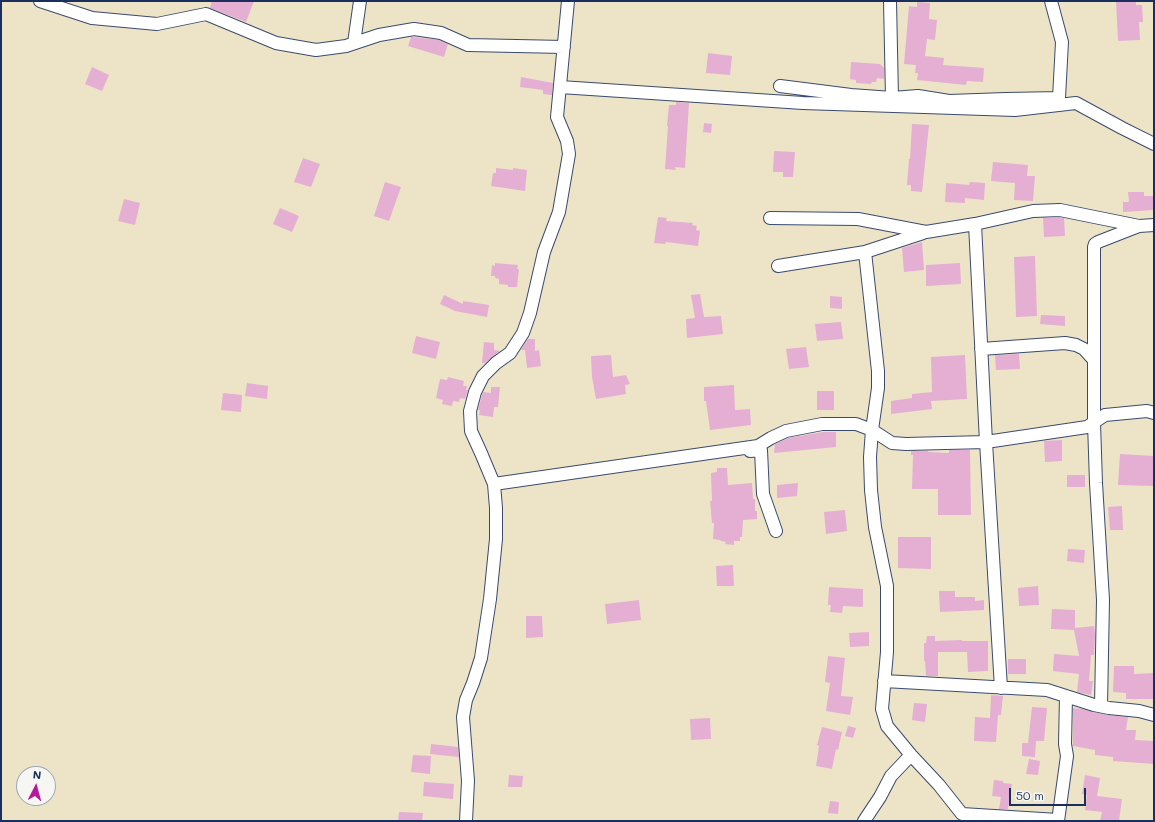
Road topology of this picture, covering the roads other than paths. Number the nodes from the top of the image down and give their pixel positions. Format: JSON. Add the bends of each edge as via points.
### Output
{"nodes":[{"id":1,"x":40,"y":1,"type":"edge"},
{"id":2,"x":360,"y":1,"type":"edge"},
{"id":3,"x":568,"y":1,"type":"edge"},
{"id":4,"x":890,"y":1,"type":"edge"},
{"id":5,"x":1051,"y":1,"type":"edge"},
{"id":6,"x":354,"y":43,"type":"junction"},
{"id":7,"x":564,"y":47,"type":"junction"},
{"id":8,"x":780,"y":86,"type":"dead end"},
{"id":9,"x":560,"y":87,"type":"junction"},
{"id":10,"x":896,"y":102,"type":"junction"},
{"id":11,"x":1154,"y":144,"type":"edge"},
{"id":12,"x":770,"y":218,"type":"dead end"},
{"id":13,"x":975,"y":224,"type":"junction"},
{"id":14,"x":1154,"y":225,"type":"edge"},
{"id":15,"x":1139,"y":226,"type":"junction"},
{"id":16,"x":926,"y":232,"type":"junction"},
{"id":17,"x":864,"y":252,"type":"junction"},
{"id":18,"x":778,"y":266,"type":"dead end"},
{"id":19,"x":981,"y":349,"type":"junction"},
{"id":20,"x":1093,"y":359,"type":"junction"},
{"id":21,"x":1154,"y":413,"type":"edge"},
{"id":22,"x":1094,"y":423,"type":"junction"},
{"id":23,"x":872,"y":430,"type":"junction"},
{"id":24,"x":986,"y":442,"type":"junction"},
{"id":25,"x":713,"y":453,"type":"junction"},
{"id":26,"x":494,"y":484,"type":"junction"},
{"id":27,"x":776,"y":531,"type":"dead end"},
{"id":28,"x":884,"y":681,"type":"junction"},
{"id":29,"x":1001,"y":688,"type":"junction"},
{"id":30,"x":1066,"y":696,"type":"junction"},
{"id":31,"x":1101,"y":706,"type":"junction"},
{"id":32,"x":1154,"y":715,"type":"edge"},
{"id":33,"x":911,"y":755,"type":"junction"},
{"id":34,"x":466,"y":820,"type":"edge"},
{"id":35,"x":1058,"y":820,"type":"edge"},
{"id":36,"x":864,"y":821,"type":"edge"}],
"edges":[{"from":1,"to":6,"type":"street","via":[[92,18],[157,24],[206,14],[276,44],[316,50]]},
{"from":2,"to":6,"type":"street"},
{"from":3,"to":7,"type":"street"},
{"from":4,"to":10,"type":"street"},
{"from":5,"to":10,"type":"street","via":[[1062,42],[1059,98],[948,101],[918,96]]},
{"from":6,"to":7,"type":"street","via":[[379,35],[414,29],[441,33],[468,45]]},
{"from":7,"to":9,"type":"street"},
{"from":8,"to":10,"type":"street"},
{"from":9,"to":10,"type":"street","via":[[803,103]]},
{"from":9,"to":26,"type":"street","via":[[557,117],[567,141],[569,154],[559,212],[544,252],[523,333],[510,353],[484,376],[475,392],[470,411],[471,431]]},
{"from":10,"to":11,"type":"street","via":[[1014,110],[1076,103]]},
{"from":12,"to":16,"type":"street","via":[[858,219]]},
{"from":13,"to":15,"type":"street","via":[[1034,211],[1060,210]]},
{"from":13,"to":16,"type":"street"},
{"from":13,"to":19,"type":"street"},
{"from":14,"to":15,"type":"street"},
{"from":15,"to":20,"type":"street","via":[[1095,244]]},
{"from":16,"to":17,"type":"street"},
{"from":17,"to":18,"type":"street"},
{"from":17,"to":23,"type":"street","via":[[878,371]]},
{"from":19,"to":20,"type":"street","via":[[1065,343],[1076,344]]},
{"from":19,"to":24,"type":"street"},
{"from":20,"to":22,"type":"street"},
{"from":21,"to":22,"type":"street","via":[[1147,411],[1105,415]]},
{"from":22,"to":24,"type":"street"},
{"from":22,"to":31,"type":"street","via":[[1103,600]]},
{"from":23,"to":24,"type":"street","via":[[892,443]]},
{"from":23,"to":25,"type":"street","via":[[856,424],[822,424],[786,431],[758,446]]},
{"from":23,"to":28,"type":"street","via":[[871,490],[875,527],[887,586],[887,652]]},
{"from":24,"to":29,"type":"street"},
{"from":25,"to":26,"type":"street"},
{"from":25,"to":27,"type":"street","via":[[760,450],[763,494]]},
{"from":26,"to":34,"type":"street","via":[[496,539],[490,599],[481,658],[466,700],[463,717],[468,781]]},
{"from":28,"to":29,"type":"street"},
{"from":28,"to":33,"type":"street","via":[[882,709],[887,726]]},
{"from":29,"to":30,"type":"street","via":[[1047,690]]},
{"from":30,"to":31,"type":"street"},
{"from":30,"to":35,"type":"street","via":[[1067,756]]},
{"from":31,"to":32,"type":"street"},
{"from":33,"to":35,"type":"street","via":[[962,814]]},
{"from":33,"to":36,"type":"street","via":[[891,776]]}]}
